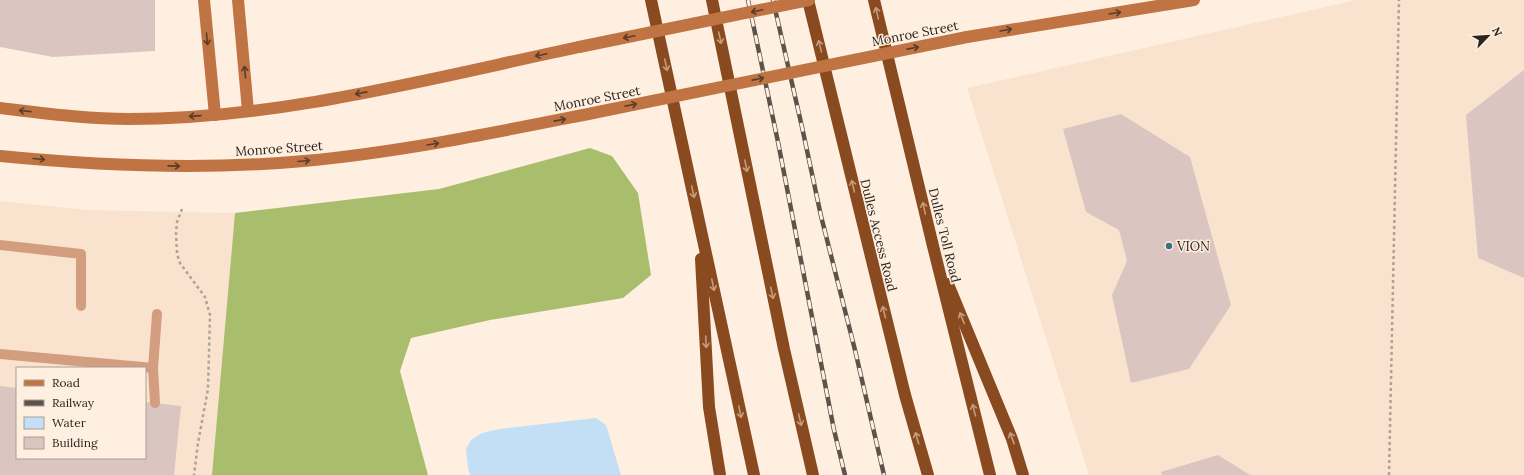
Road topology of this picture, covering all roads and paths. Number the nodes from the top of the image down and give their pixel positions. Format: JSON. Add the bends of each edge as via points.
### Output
{"nodes":[{"id":1,"x":204,"y":0,"type":"edge"},
{"id":2,"x":238,"y":0,"type":"edge"},
{"id":3,"x":651,"y":0,"type":"edge"},
{"id":4,"x":712,"y":0,"type":"edge"},
{"id":5,"x":808,"y":0,"type":"edge"},
{"id":6,"x":874,"y":0,"type":"edge"},
{"id":7,"x":1194,"y":0,"type":"edge"},
{"id":8,"x":1399,"y":0,"type":"edge"},
{"id":9,"x":0,"y":108,"type":"edge"},
{"id":10,"x":248,"y":111,"type":"junction"},
{"id":11,"x":214,"y":115,"type":"junction"},
{"id":12,"x":0,"y":156,"type":"edge"},
{"id":13,"x":182,"y":208,"type":"dead end"},
{"id":14,"x":699,"y":220,"type":"junction"},
{"id":15,"x":0,"y":245,"type":"edge"},
{"id":16,"x":933,"y":246,"type":"junction"},
{"id":17,"x":81,"y":306,"type":"dead end"},
{"id":18,"x":157,"y":314,"type":"dead end"},
{"id":19,"x":0,"y":354,"type":"edge"},
{"id":20,"x":142,"y":367,"type":"edge"},
{"id":21,"x":146,"y":367,"type":"edge"},
{"id":22,"x":153,"y":368,"type":"junction"},
{"id":23,"x":155,"y":403,"type":"dead end"},
{"id":24,"x":194,"y":475,"type":"edge"},
{"id":25,"x":720,"y":475,"type":"edge"},
{"id":26,"x":754,"y":475,"type":"edge"},
{"id":27,"x":813,"y":475,"type":"edge"},
{"id":28,"x":928,"y":475,"type":"edge"},
{"id":29,"x":990,"y":475,"type":"edge"},
{"id":30,"x":1023,"y":475,"type":"edge"},
{"id":31,"x":1389,"y":475,"type":"edge"}],
"edges":[{"from":1,"to":11,"type":"main road","one_way":true},
{"from":10,"to":2,"type":"main road","one_way":true},
{"from":3,"to":14,"type":"highway","one_way":true},
{"from":4,"to":27,"type":"highway","one_way":true,"via":[[784,349]]},
{"from":5,"to":10,"type":"main road","one_way":true,"bridge":true,"via":[[358,94]]},
{"from":28,"to":5,"type":"highway","name":"Dulles Access Road","one_way":true,"via":[[901,380]]},
{"from":16,"to":6,"type":"highway","name":"Dulles Toll Road","one_way":true},
{"from":12,"to":7,"type":"main road","name":"Monroe Street","one_way":true,"bridge":true,"via":[[160,166],[218,166],[343,157],[462,139],[967,37]]},
{"from":8,"to":31,"type":"path"},
{"from":11,"to":9,"type":"main road","one_way":true,"via":[[129,119]]},
{"from":10,"to":11,"type":"main road"},
{"from":13,"to":24,"type":"path","via":[[176,228],[177,254],[180,263],[205,298],[210,315],[208,389]]},
{"from":14,"to":25,"type":"highway","one_way":true,"via":[[709,407]]},
{"from":14,"to":26,"type":"highway","one_way":true},
{"from":15,"to":17,"type":"lane","via":[[81,254]]},
{"from":29,"to":16,"type":"highway","name":"Dulles Toll Road","one_way":true},
{"from":30,"to":16,"type":"highway","one_way":true,"via":[[1012,439]]},
{"from":18,"to":22,"type":"lane"},
{"from":19,"to":20,"type":"lane"},
{"from":21,"to":22,"type":"lane"},
{"from":22,"to":23,"type":"lane"}]}
